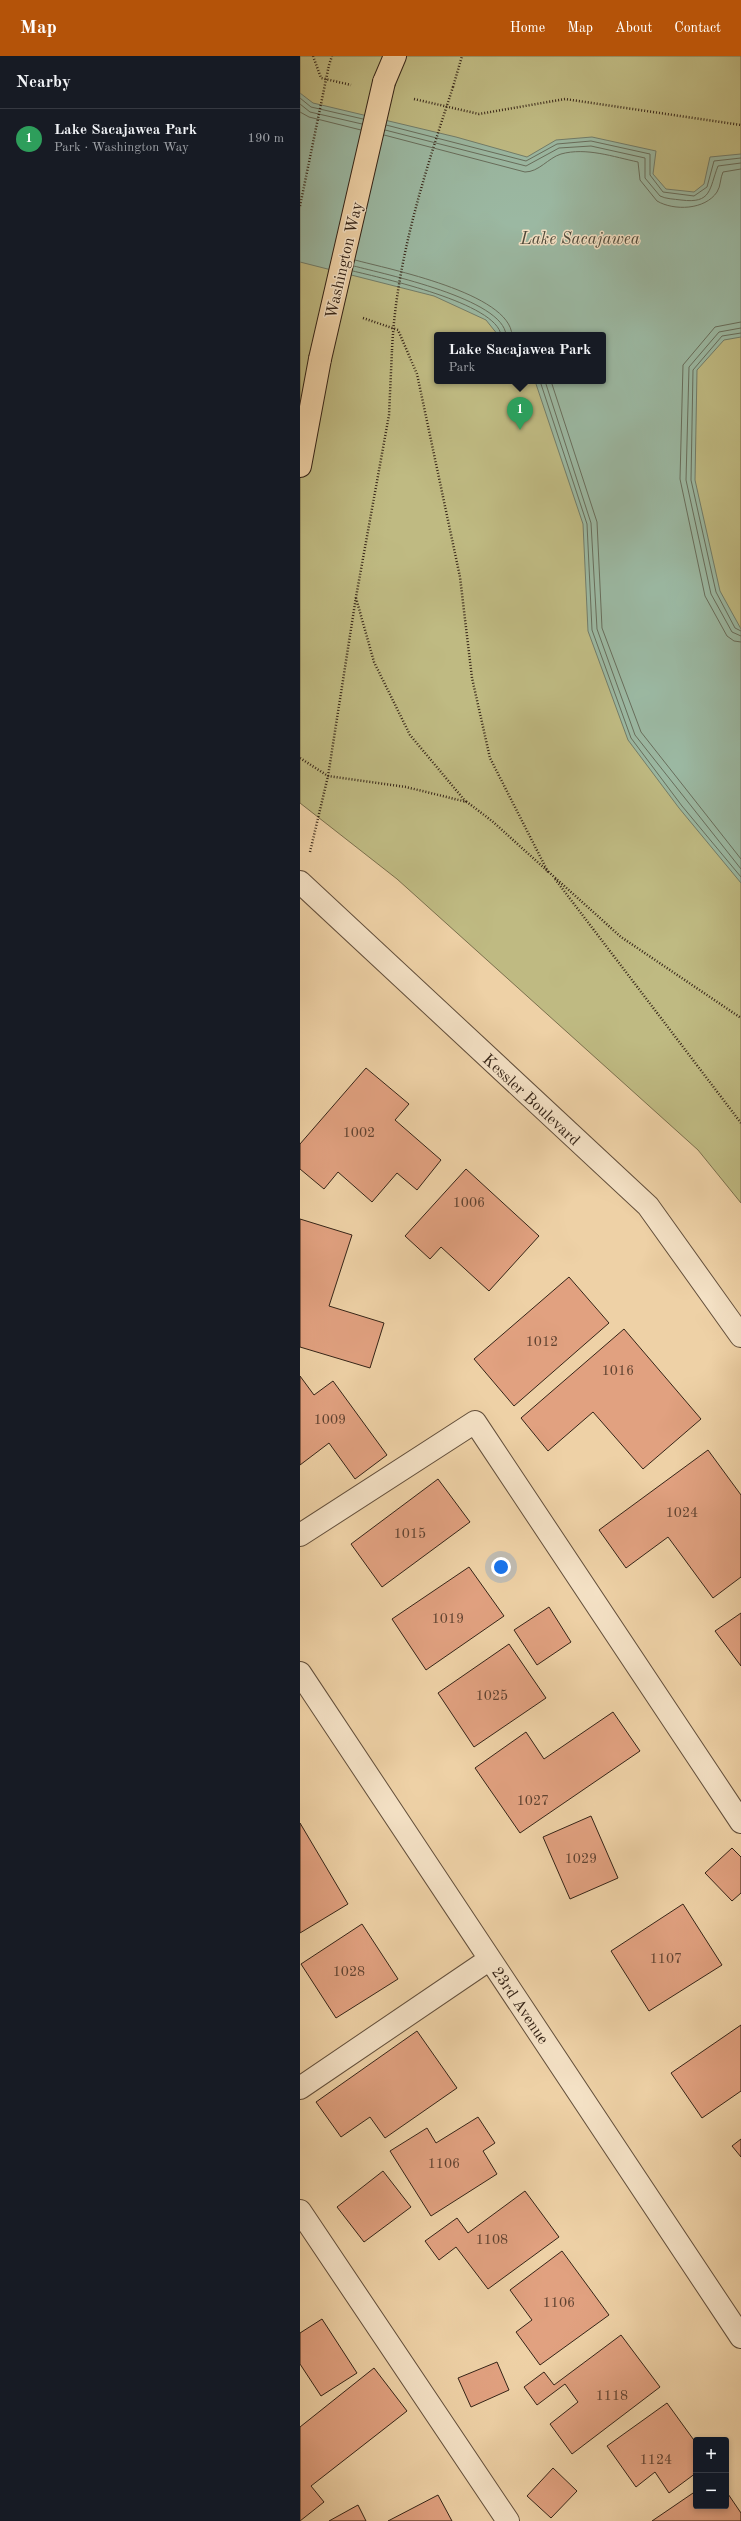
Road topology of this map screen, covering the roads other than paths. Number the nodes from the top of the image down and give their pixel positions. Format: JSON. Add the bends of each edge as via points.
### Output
{"nodes":[{"id":1,"x":395,"y":56,"type":"edge"},
{"id":2,"x":300,"y":466,"type":"edge"},
{"id":3,"x":301,"y":883,"type":"edge"},
{"id":4,"x":741,"y":1336,"type":"edge"},
{"id":5,"x":300,"y":1535,"type":"edge"},
{"id":6,"x":300,"y":1673,"type":"edge"},
{"id":7,"x":741,"y":1822,"type":"edge"},
{"id":8,"x":490,"y":1959,"type":"junction"},
{"id":9,"x":300,"y":2088,"type":"edge"},
{"id":10,"x":300,"y":2211,"type":"edge"},
{"id":11,"x":741,"y":2337,"type":"edge"},
{"id":12,"x":508,"y":2521,"type":"edge"}],
"edges":[{"from":1,"to":2,"type":"main road","name":"Washington Way","bridge":true,"via":[[384,82],[320,359]]},
{"from":3,"to":4,"type":"street","name":"Kessler Boulevard","via":[[648,1206]]},
{"from":5,"to":7,"type":"street","via":[[474,1422]]},
{"from":6,"to":8,"type":"street","name":"23rd Avenue"},
{"from":8,"to":9,"type":"street"},
{"from":8,"to":11,"type":"street","name":"23rd Avenue"},
{"from":10,"to":12,"type":"street"}]}
